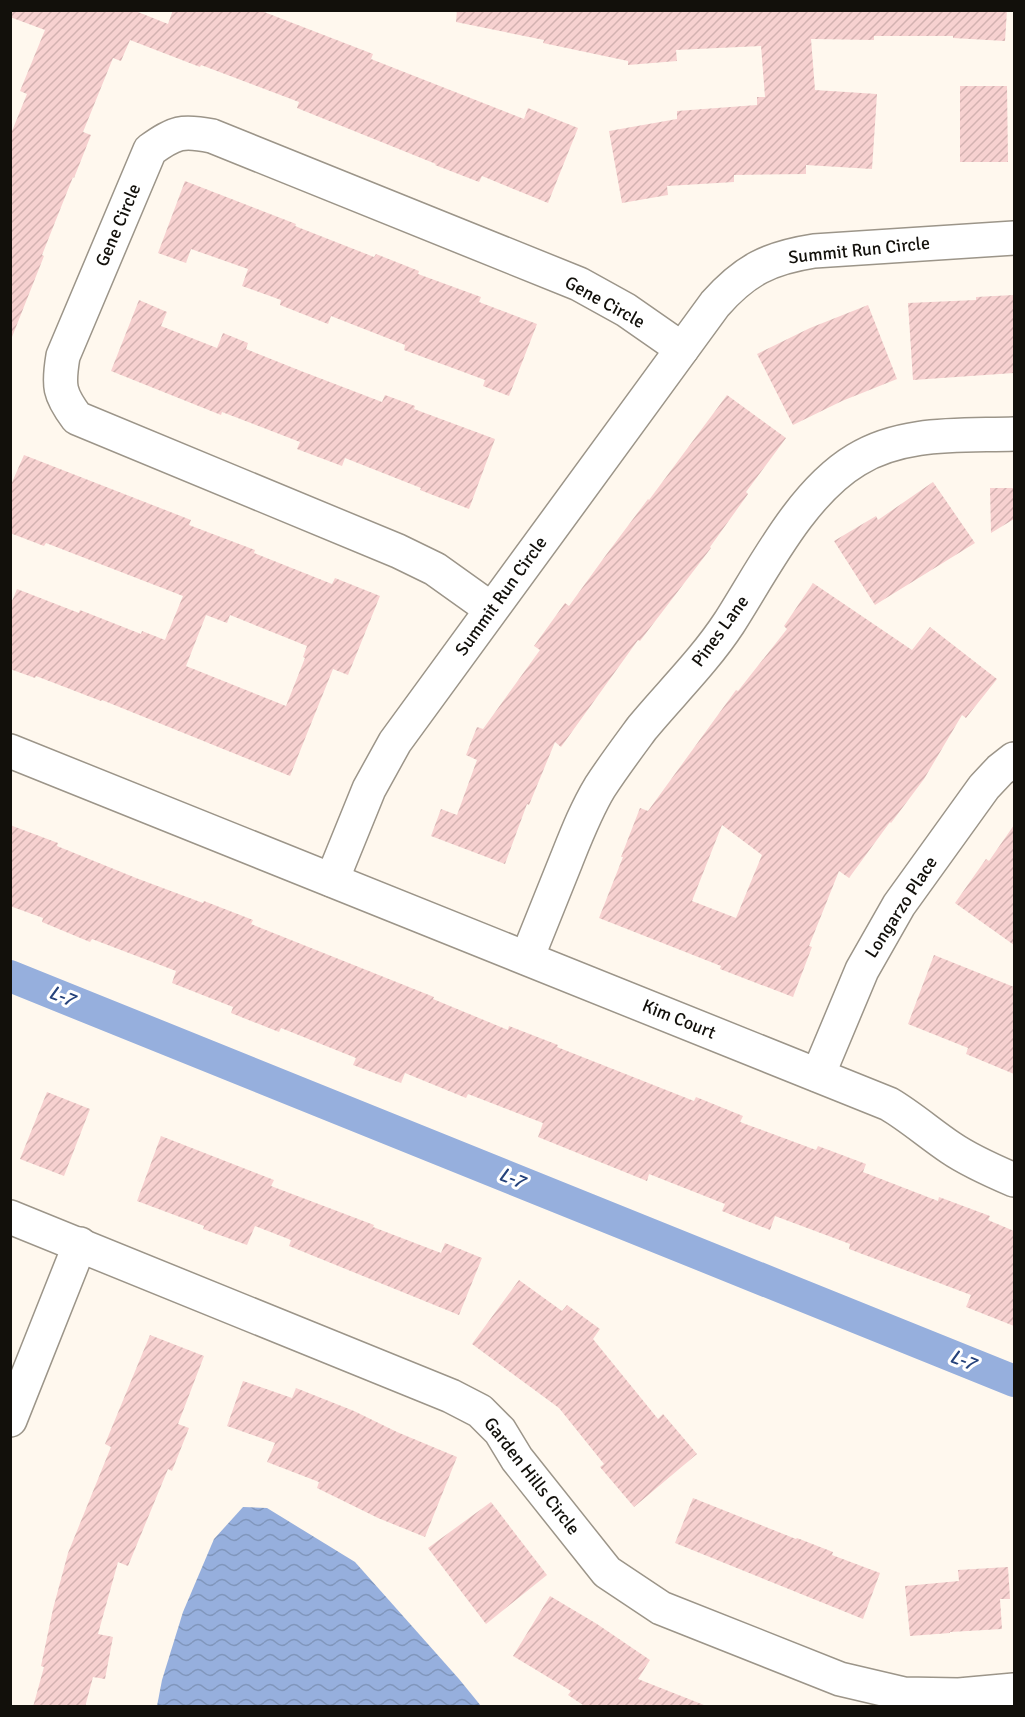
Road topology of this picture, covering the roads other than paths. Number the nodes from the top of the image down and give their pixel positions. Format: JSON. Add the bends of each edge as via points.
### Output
{"nodes":[{"id":1,"x":1014,"y":237,"type":"edge"},
{"id":2,"x":682,"y":349,"type":"junction"},
{"id":3,"x":1014,"y":434,"type":"edge"},
{"id":4,"x":491,"y":609,"type":"junction"},
{"id":5,"x":10,"y":751,"type":"edge"},
{"id":6,"x":1014,"y":759,"type":"edge"},
{"id":7,"x":332,"y":880,"type":"junction"},
{"id":8,"x":527,"y":958,"type":"junction"},
{"id":9,"x":818,"y":1075,"type":"junction"},
{"id":10,"x":1014,"y":1180,"type":"edge"},
{"id":11,"x":10,"y":1217,"type":"edge"},
{"id":12,"x":80,"y":1244,"type":"junction"},
{"id":13,"x":10,"y":1420,"type":"edge"},
{"id":14,"x":1014,"y":1690,"type":"edge"}],
"edges":[{"from":1,"to":2,"type":"street","name":"Summit Run Circle","via":[[814,251],[769,261],[730,287]]},
{"from":2,"to":4,"type":"street","name":"Summit Run Circle"},
{"from":2,"to":4,"type":"street","name":"Gene Circle","via":[[626,310],[579,284],[212,136],[190,132],[168,137],[150,150],[63,357],[59,379],[64,400],[77,418],[398,551],[435,569]]},
{"from":3,"to":8,"type":"street","name":"Pines Lane","via":[[896,442],[857,459],[824,485],[790,527],[727,625],[642,729],[599,789]]},
{"from":4,"to":7,"type":"street","name":"Summit Run Circle","via":[[395,742],[369,789]]},
{"from":5,"to":7,"type":"street"},
{"from":6,"to":9,"type":"street","name":"Longarzo Place","via":[[984,787],[899,904],[862,970]]},
{"from":7,"to":8,"type":"street","name":"Kim Court"},
{"from":8,"to":9,"type":"street","name":"Kim Court"},
{"from":9,"to":10,"type":"street","name":"Kim Court","via":[[889,1104],[952,1149]]},
{"from":11,"to":12,"type":"street","name":"Garden Hills Circle"},
{"from":12,"to":13,"type":"street"},
{"from":12,"to":14,"type":"street","name":"Garden Hills Circle","via":[[480,1411],[500,1431],[517,1459],[607,1572],[661,1608],[840,1678],[904,1694]]}]}
